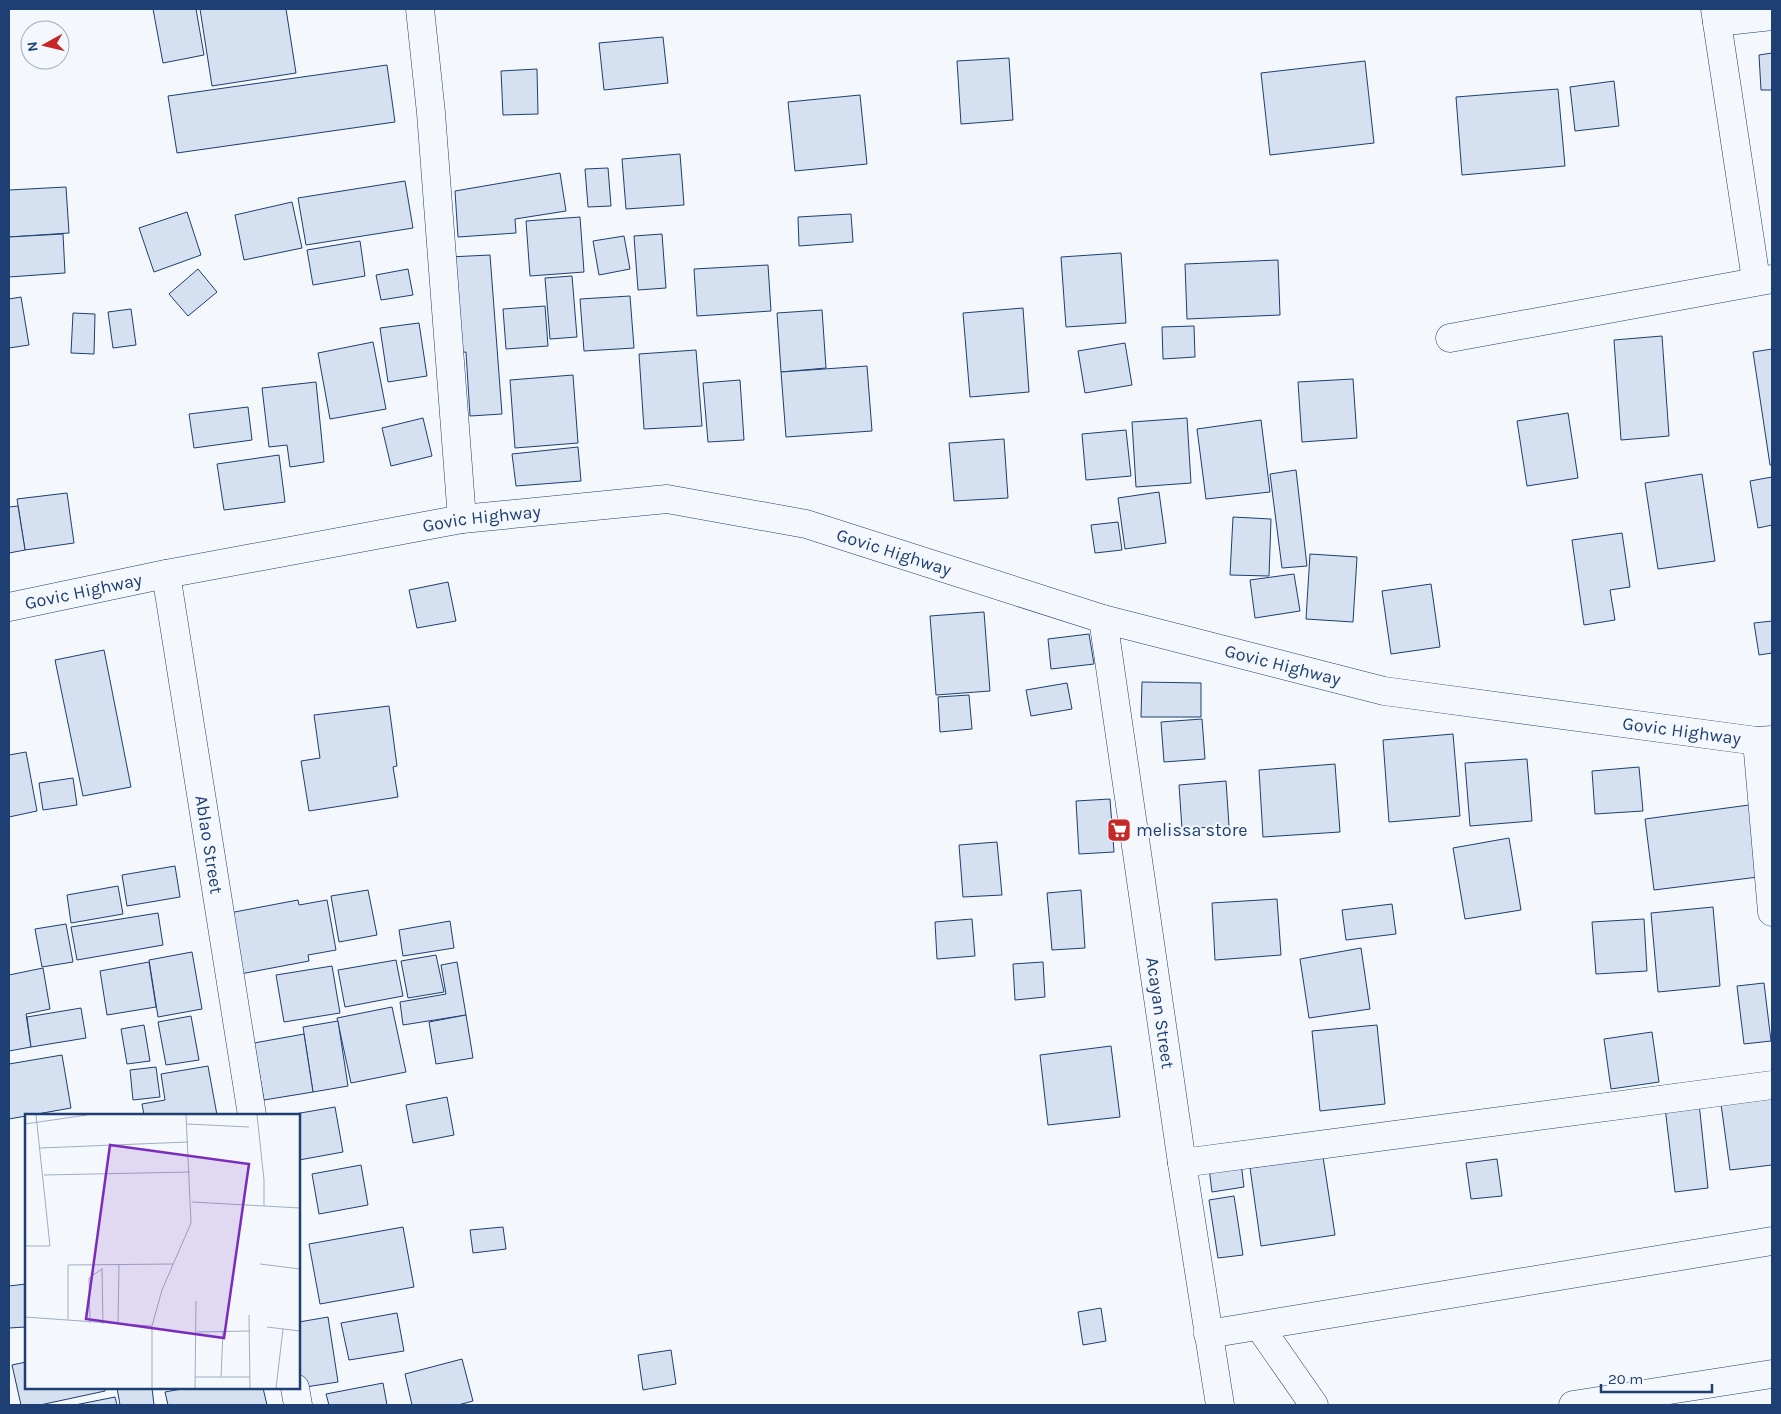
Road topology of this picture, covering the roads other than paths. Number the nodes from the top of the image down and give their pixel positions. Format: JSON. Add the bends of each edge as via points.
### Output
{"nodes":[{"id":1,"x":420,"y":9,"type":"edge"},
{"id":2,"x":1716,"y":15,"type":"edge"},
{"id":3,"x":1772,"y":16,"type":"edge"},
{"id":4,"x":1764,"y":279,"type":"edge"},
{"id":5,"x":1450,"y":338,"type":"dead end"},
{"id":6,"x":462,"y":519,"type":"junction"},
{"id":7,"x":166,"y":574,"type":"junction"},
{"id":8,"x":9,"y":607,"type":"edge"},
{"id":9,"x":1104,"y":619,"type":"junction"},
{"id":10,"x":1765,"y":740,"type":"edge"},
{"id":11,"x":1772,"y":912,"type":"edge"},
{"id":12,"x":1772,"y":1085,"type":"edge"},
{"id":13,"x":252,"y":1114,"type":"edge"},
{"id":14,"x":1182,"y":1163,"type":"junction"},
{"id":15,"x":1772,"y":1241,"type":"edge"},
{"id":16,"x":1259,"y":1326,"type":"junction"},
{"id":17,"x":1208,"y":1334,"type":"junction"},
{"id":18,"x":1772,"y":1374,"type":"edge"},
{"id":19,"x":295,"y":1389,"type":"edge"},
{"id":20,"x":298,"y":1405,"type":"edge"},
{"id":21,"x":1220,"y":1405,"type":"edge"},
{"id":22,"x":1314,"y":1405,"type":"edge"},
{"id":23,"x":1573,"y":1405,"type":"edge"}],
"edges":[{"from":1,"to":6,"type":"street"},
{"from":2,"to":3,"type":"street"},
{"from":2,"to":4,"type":"street"},
{"from":4,"to":5,"type":"street"},
{"from":6,"to":7,"type":"street","name":"Govic Highway"},
{"from":6,"to":9,"type":"street","name":"Govic Highway","via":[[667,500],[806,524]]},
{"from":7,"to":8,"type":"street","name":"Govic Highway"},
{"from":7,"to":13,"type":"street","name":"Ablao Street"},
{"from":9,"to":10,"type":"street","name":"Govic Highway","via":[[1384,691]]},
{"from":9,"to":14,"type":"street","name":"Acayan Street"},
{"from":10,"to":11,"type":"street"},
{"from":12,"to":14,"type":"street"},
{"from":14,"to":17,"type":"street","name":"Acayan Street"},
{"from":15,"to":16,"type":"street"},
{"from":16,"to":17,"type":"street"},
{"from":16,"to":22,"type":"street"},
{"from":17,"to":21,"type":"street","name":"Acayan Street"},
{"from":18,"to":23,"type":"street"},
{"from":19,"to":20,"type":"street"}]}
